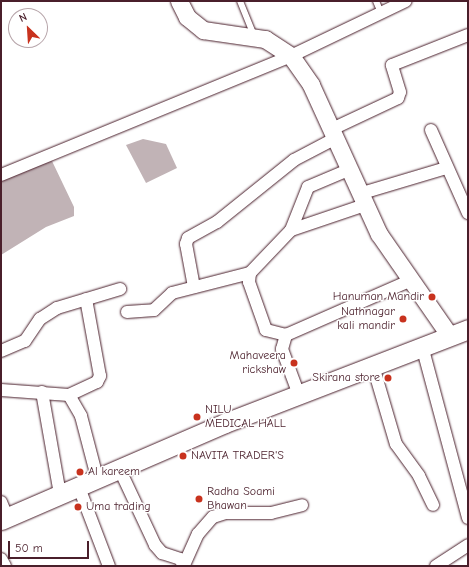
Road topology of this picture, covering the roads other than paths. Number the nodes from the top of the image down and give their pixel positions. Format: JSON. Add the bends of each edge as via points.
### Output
{"nodes":[{"id":1,"x":179,"y":1,"type":"edge"},
{"id":2,"x":240,"y":1,"type":"edge"},
{"id":3,"x":376,"y":1,"type":"edge"},
{"id":4,"x":406,"y":1,"type":"edge"},
{"id":5,"x":381,"y":13,"type":"junction"},
{"id":6,"x":468,"y":35,"type":"edge"},
{"id":7,"x":254,"y":38,"type":"junction"},
{"id":8,"x":291,"y":56,"type":"junction"},
{"id":9,"x":431,"y":130,"type":"dead end"},
{"id":10,"x":332,"y":135,"type":"junction"},
{"id":11,"x":446,"y":168,"type":"junction"},
{"id":12,"x":348,"y":170,"type":"junction"},
{"id":13,"x":1,"y":175,"type":"edge"},
{"id":14,"x":362,"y":200,"type":"junction"},
{"id":15,"x":468,"y":213,"type":"edge"},
{"id":16,"x":291,"y":230,"type":"junction"},
{"id":17,"x":250,"y":273,"type":"junction"},
{"id":18,"x":411,"y":280,"type":"junction"},
{"id":19,"x":194,"y":287,"type":"junction"},
{"id":20,"x":120,"y":289,"type":"dead end"},
{"id":21,"x":86,"y":299,"type":"junction"},
{"id":22,"x":127,"y":312,"type":"dead end"},
{"id":23,"x":468,"y":329,"type":"edge"},
{"id":24,"x":286,"y":335,"type":"junction"},
{"id":25,"x":450,"y":336,"type":"junction"},
{"id":26,"x":422,"y":346,"type":"junction"},
{"id":27,"x":1,"y":351,"type":"edge"},
{"id":28,"x":373,"y":366,"type":"junction"},
{"id":29,"x":1,"y":390,"type":"edge"},
{"id":30,"x":42,"y":392,"type":"junction"},
{"id":31,"x":298,"y":395,"type":"junction"},
{"id":32,"x":69,"y":396,"type":"junction"},
{"id":33,"x":119,"y":468,"type":"junction"},
{"id":34,"x":97,"y":477,"type":"junction"},
{"id":35,"x":78,"y":486,"type":"junction"},
{"id":36,"x":60,"y":494,"type":"junction"},
{"id":37,"x":302,"y":505,"type":"dead end"},
{"id":38,"x":432,"y":505,"type":"dead end"},
{"id":39,"x":3,"y":513,"type":"edge"},
{"id":40,"x":468,"y":518,"type":"edge"},
{"id":41,"x":468,"y":545,"type":"edge"},
{"id":42,"x":1,"y":559,"type":"edge"},
{"id":43,"x":5,"y":566,"type":"edge"},
{"id":44,"x":109,"y":566,"type":"edge"},
{"id":45,"x":184,"y":566,"type":"edge"},
{"id":46,"x":436,"y":566,"type":"edge"}],
"edges":[{"from":1,"to":7,"type":"street","via":[[187,17],[203,30]]},
{"from":2,"to":7,"type":"lane"},
{"from":3,"to":5,"type":"lane"},
{"from":4,"to":5,"type":"street"},
{"from":5,"to":8,"type":"street"},
{"from":6,"to":10,"type":"street","via":[[392,66],[400,92],[398,98]]},
{"from":7,"to":8,"type":"street","via":[[279,46]]},
{"from":8,"to":10,"type":"street","via":[[311,85]]},
{"from":8,"to":13,"type":"street"},
{"from":9,"to":11,"type":"street"},
{"from":10,"to":12,"type":"street"},
{"from":10,"to":19,"type":"street","via":[[294,160],[216,222],[188,238],[186,244]]},
{"from":11,"to":14,"type":"street"},
{"from":11,"to":15,"type":"street"},
{"from":12,"to":14,"type":"street"},
{"from":12,"to":16,"type":"street","via":[[308,188]]},
{"from":14,"to":16,"type":"street"},
{"from":14,"to":18,"type":"street","via":[[379,234]]},
{"from":16,"to":17,"type":"street"},
{"from":17,"to":19,"type":"street"},
{"from":17,"to":24,"type":"street","via":[[249,282],[266,330]]},
{"from":18,"to":24,"type":"street"},
{"from":18,"to":25,"type":"street"},
{"from":19,"to":22,"type":"street","via":[[172,293],[154,310]]},
{"from":20,"to":21,"type":"street"},
{"from":21,"to":27,"type":"street","via":[[46,314],[25,341]]},
{"from":21,"to":32,"type":"street","via":[[100,376],[97,382]]},
{"from":23,"to":25,"type":"main road"},
{"from":24,"to":31,"type":"street","via":[[282,348]]},
{"from":25,"to":26,"type":"main road"},
{"from":26,"to":28,"type":"main road"},
{"from":26,"to":40,"type":"street"},
{"from":28,"to":31,"type":"main road"},
{"from":28,"to":38,"type":"street","via":[[396,444],[419,476]]},
{"from":29,"to":30,"type":"street"},
{"from":30,"to":32,"type":"street"},
{"from":30,"to":36,"type":"street"},
{"from":31,"to":33,"type":"main road"},
{"from":32,"to":34,"type":"street","via":[[81,416]]},
{"from":33,"to":34,"type":"main road"},
{"from":33,"to":45,"type":"street","via":[[155,546],[162,553],[180,559]]},
{"from":34,"to":35,"type":"main road"},
{"from":35,"to":36,"type":"main road"},
{"from":35,"to":44,"type":"street"},
{"from":36,"to":39,"type":"main road"},
{"from":37,"to":45,"type":"street","via":[[271,513],[225,513],[213,518],[198,534]]},
{"from":41,"to":46,"type":"street"},
{"from":42,"to":43,"type":"street"}]}
